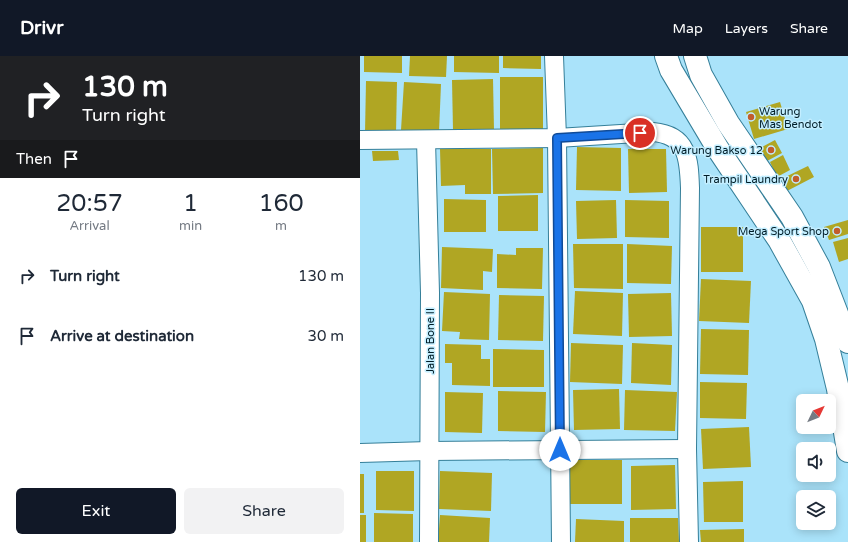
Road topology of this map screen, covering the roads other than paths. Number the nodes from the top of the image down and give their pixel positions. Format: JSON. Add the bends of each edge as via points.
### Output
{"nodes":[{"id":1,"x":554,"y":56,"type":"edge"},
{"id":2,"x":666,"y":56,"type":"edge"},
{"id":3,"x":695,"y":56,"type":"edge"},
{"id":4,"x":557,"y":138,"type":"junction"},
{"id":5,"x":360,"y":140,"type":"edge"},
{"id":6,"x":426,"y":140,"type":"junction"},
{"id":7,"x":848,"y":342,"type":"edge"},
{"id":8,"x":847,"y":438,"type":"edge"},
{"id":9,"x":687,"y":449,"type":"junction"},
{"id":10,"x":560,"y":450,"type":"junction"},
{"id":11,"x":429,"y":451,"type":"junction"},
{"id":12,"x":360,"y":453,"type":"edge"},
{"id":13,"x":429,"y":542,"type":"edge"},
{"id":14,"x":561,"y":542,"type":"edge"},
{"id":15,"x":689,"y":542,"type":"edge"}],
"edges":[{"from":1,"to":4,"type":"street"},
{"from":2,"to":8,"type":"main road","via":[[671,70],[718,149],[779,240],[813,301],[826,339]]},
{"from":3,"to":7,"type":"main road","via":[[702,75],[728,123],[792,217],[818,268]]},
{"from":4,"to":6,"type":"street"},
{"from":4,"to":9,"type":"street","via":[[665,133],[685,150],[690,188]]},
{"from":4,"to":10,"type":"street"},
{"from":5,"to":6,"type":"street"},
{"from":6,"to":11,"type":"street","name":"Jalan Bone II","via":[[430,293]]},
{"from":9,"to":10,"type":"street"},
{"from":9,"to":15,"type":"street"},
{"from":10,"to":11,"type":"street"},
{"from":10,"to":14,"type":"street"},
{"from":11,"to":12,"type":"street"},
{"from":11,"to":13,"type":"street","name":"Jalan Bone II"}]}
